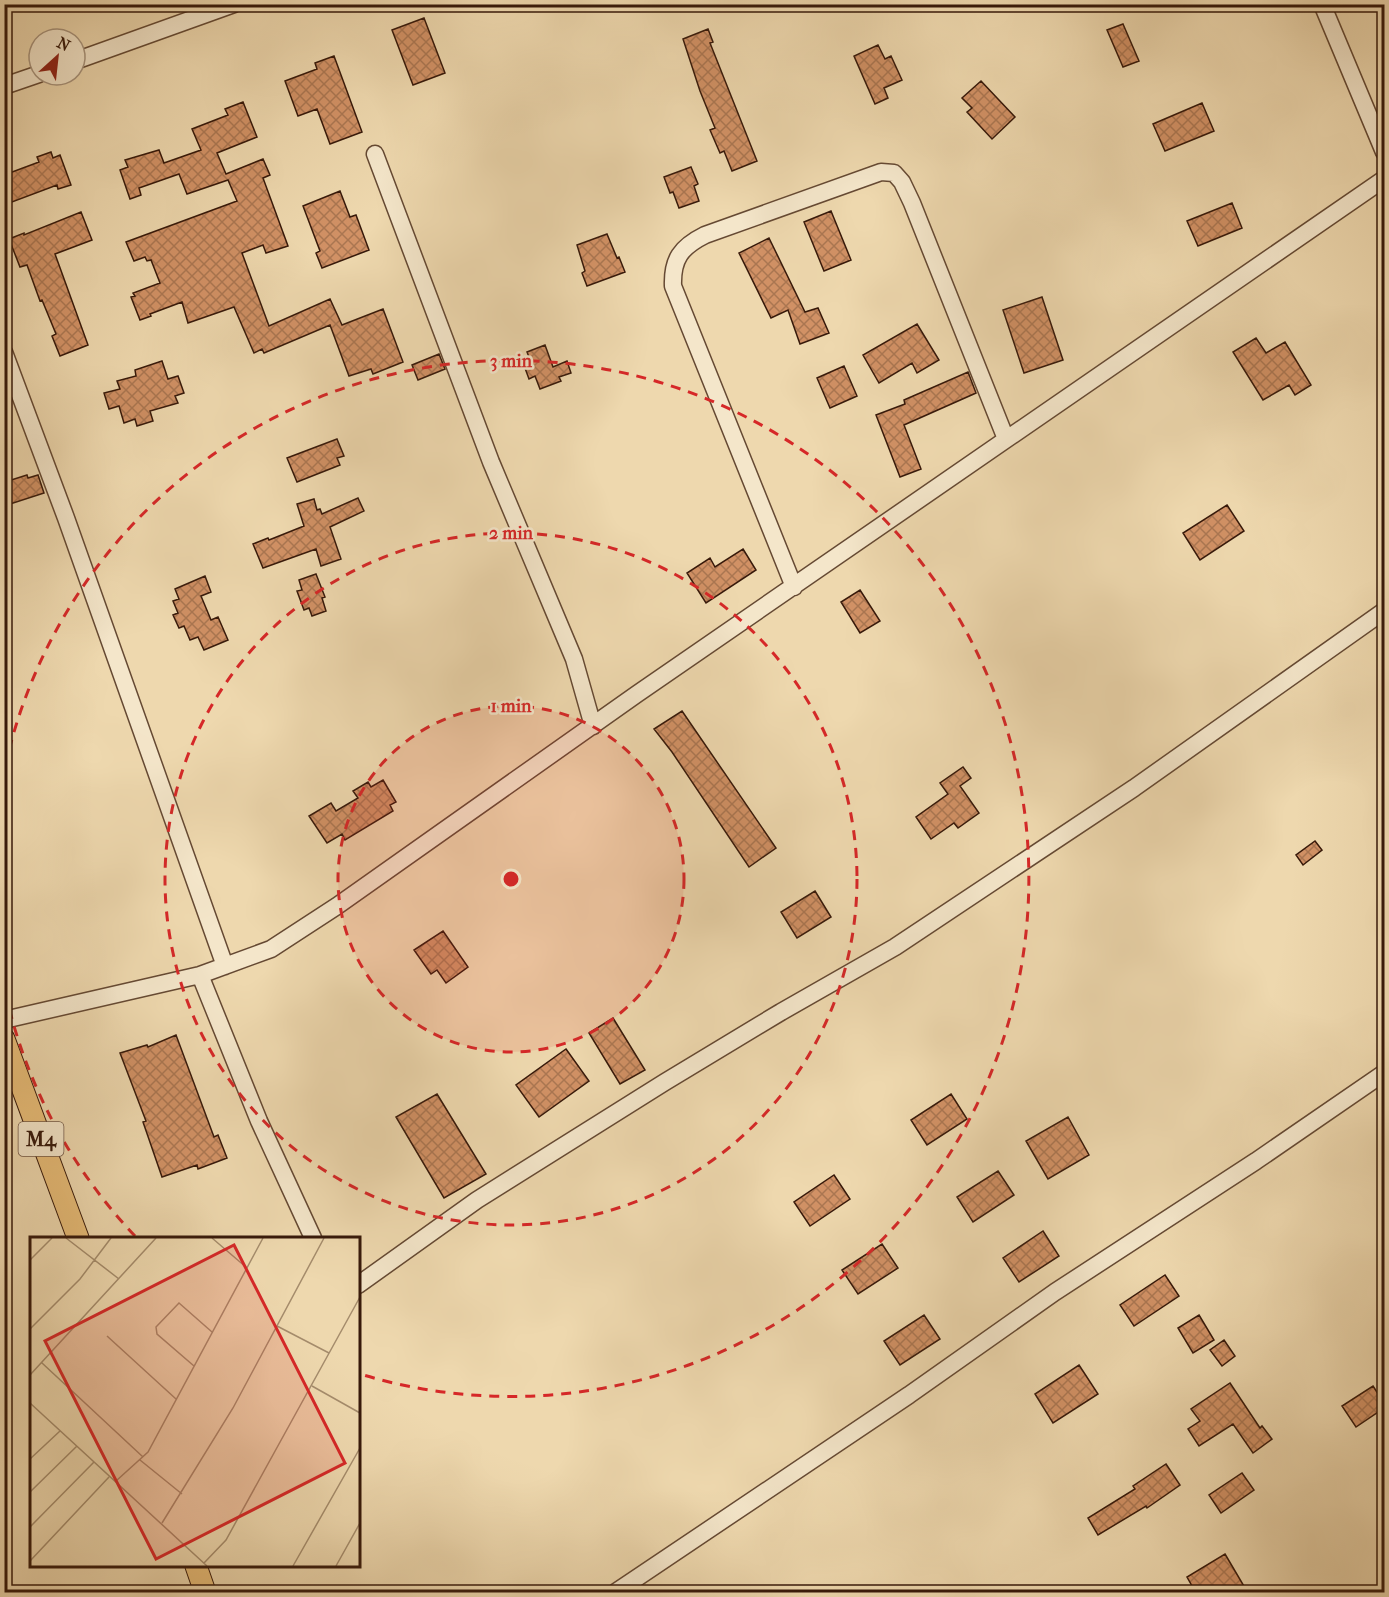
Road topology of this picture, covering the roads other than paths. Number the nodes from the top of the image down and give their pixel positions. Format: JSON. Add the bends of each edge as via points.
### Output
{"nodes":[{"id":1,"x":234,"y":4,"type":"edge"},
{"id":2,"x":1322,"y":4,"type":"edge"},
{"id":3,"x":87,"y":57,"type":"edge"},
{"id":4,"x":27,"y":78,"type":"edge"},
{"id":5,"x":4,"y":86,"type":"edge"},
{"id":6,"x":1384,"y":152,"type":"edge"},
{"id":7,"x":375,"y":154,"type":"dead end"},
{"id":8,"x":1384,"y":179,"type":"edge"},
{"id":9,"x":4,"y":352,"type":"edge"},
{"id":10,"x":1006,"y":439,"type":"junction"},
{"id":11,"x":794,"y":587,"type":"junction"},
{"id":12,"x":1384,"y":612,"type":"edge"},
{"id":13,"x":593,"y":726,"type":"junction"},
{"id":14,"x":225,"y":966,"type":"junction"},
{"id":15,"x":200,"y":975,"type":"junction"},
{"id":16,"x":4,"y":1020,"type":"edge"},
{"id":17,"x":4,"y":1039,"type":"edge"},
{"id":18,"x":1384,"y":1073,"type":"edge"},
{"id":19,"x":77,"y":1237,"type":"edge"},
{"id":20,"x":312,"y":1237,"type":"edge"},
{"id":21,"x":360,"y":1284,"type":"edge"},
{"id":22,"x":196,"y":1567,"type":"edge"},
{"id":23,"x":205,"y":1593,"type":"edge"},
{"id":24,"x":616,"y":1593,"type":"edge"}],
"edges":[{"from":1,"to":3,"type":"street"},
{"from":2,"to":6,"type":"street"},
{"from":4,"to":5,"type":"street"},
{"from":7,"to":13,"type":"street","via":[[491,462],[574,658]]},
{"from":8,"to":10,"type":"street"},
{"from":9,"to":14,"type":"street"},
{"from":10,"to":11,"type":"street"},
{"from":10,"to":11,"type":"street","via":[[912,203],[894,173],[881,172],[690,242],[672,270],[673,286]]},
{"from":11,"to":13,"type":"street"},
{"from":12,"to":21,"type":"street","via":[[1134,788],[895,947],[665,1082],[477,1200]]},
{"from":13,"to":14,"type":"street","via":[[337,906],[271,949]]},
{"from":14,"to":15,"type":"street"},
{"from":15,"to":16,"type":"street"},
{"from":15,"to":20,"type":"street","via":[[259,1121]]},
{"from":17,"to":19,"type":"main road","number":"M4"},
{"from":18,"to":24,"type":"street","via":[[1055,1292],[900,1402]]},
{"from":22,"to":23,"type":"main road"}]}
